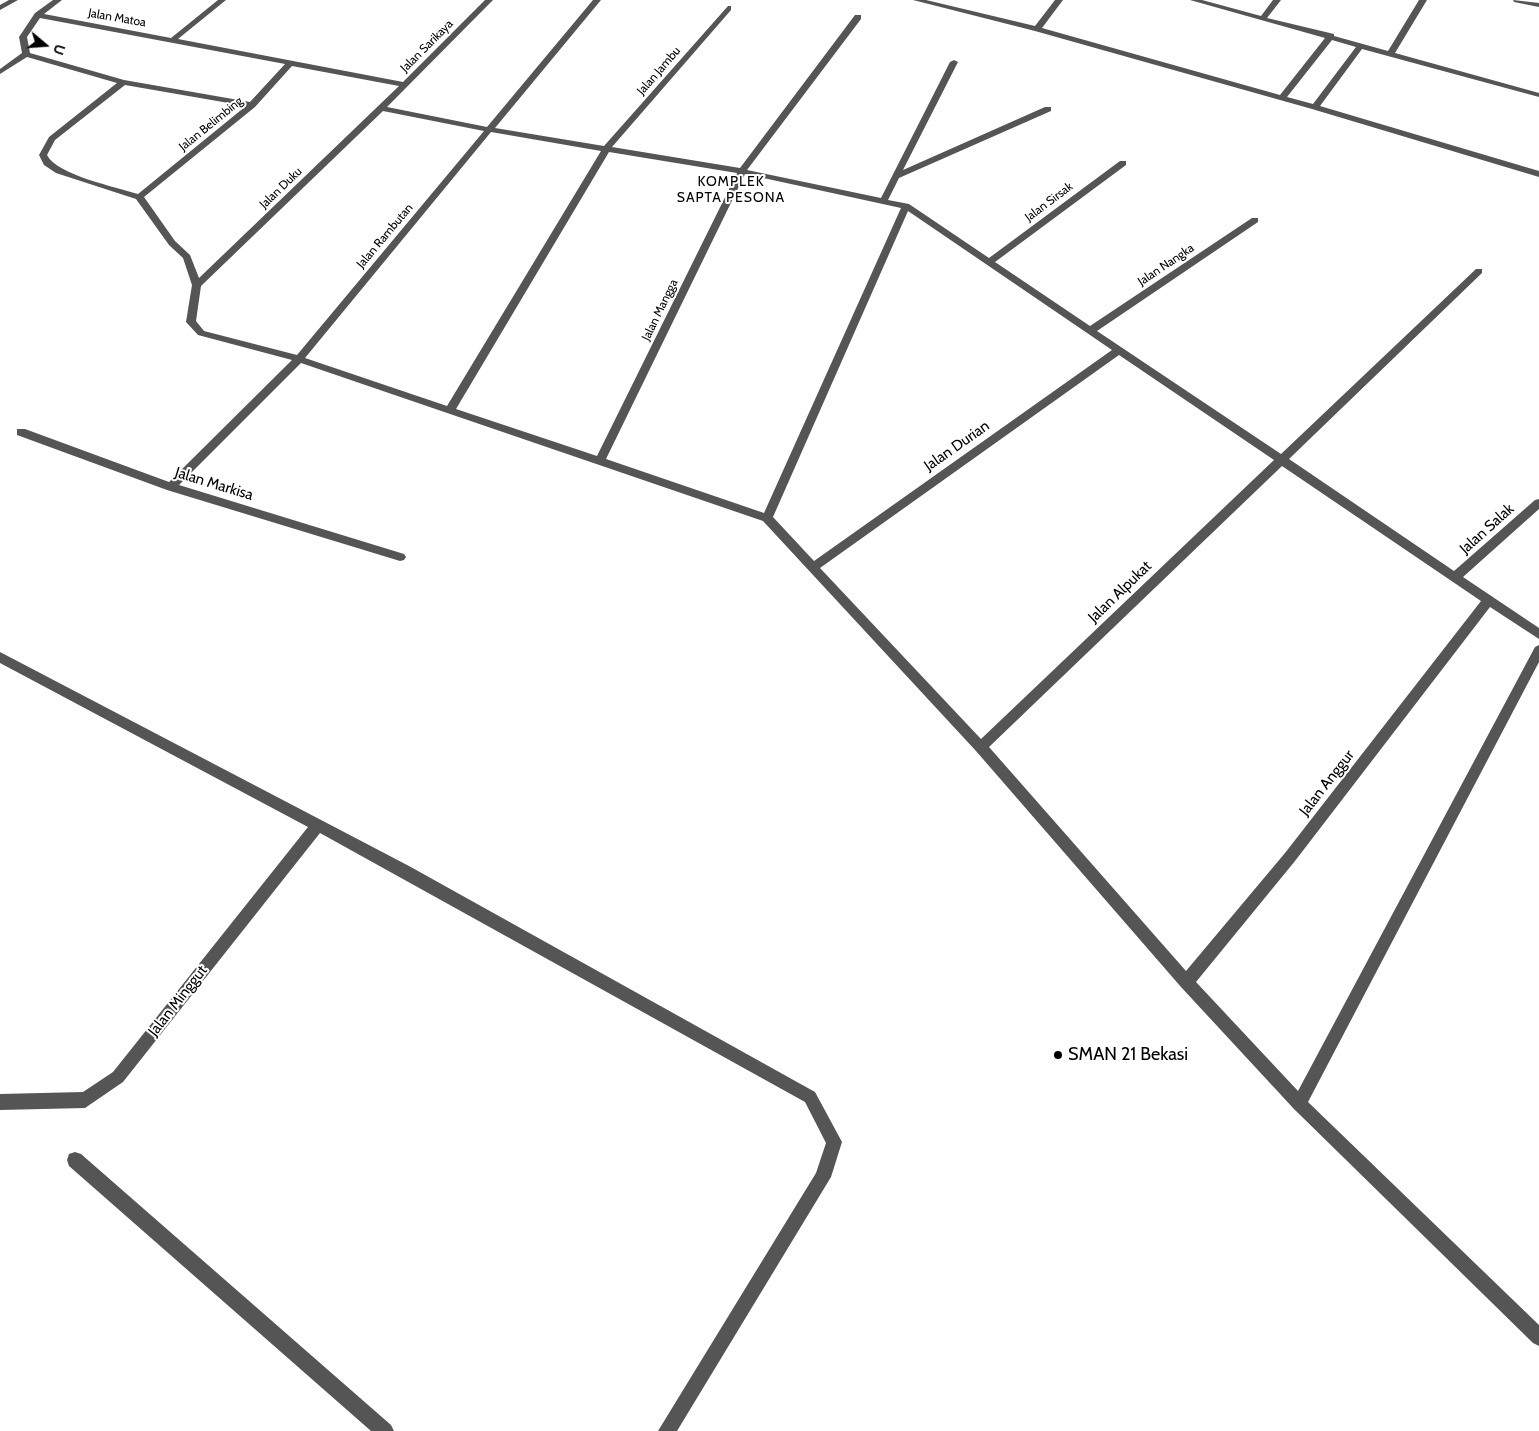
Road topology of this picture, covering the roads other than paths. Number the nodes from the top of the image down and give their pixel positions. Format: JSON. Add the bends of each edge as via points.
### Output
{"nodes":[{"id":1,"x":14,"y":0,"type":"edge"},
{"id":2,"x":58,"y":0,"type":"edge"},
{"id":3,"x":222,"y":0,"type":"edge"},
{"id":4,"x":489,"y":0,"type":"edge"},
{"id":5,"x":597,"y":0,"type":"edge"},
{"id":6,"x":916,"y":0,"type":"edge"},
{"id":7,"x":1058,"y":0,"type":"edge"},
{"id":8,"x":1194,"y":0,"type":"edge"},
{"id":9,"x":1277,"y":0,"type":"edge"},
{"id":10,"x":1423,"y":0,"type":"edge"},
{"id":11,"x":1516,"y":0,"type":"edge"},
{"id":12,"x":946,"y":3,"type":"edge"},
{"id":13,"x":1539,"y":5,"type":"edge"},
{"id":14,"x":0,"y":8,"type":"edge"},
{"id":15,"x":728,"y":8,"type":"dead end"},
{"id":16,"x":38,"y":15,"type":"junction"},
{"id":17,"x":858,"y":16,"type":"dead end"},
{"id":18,"x":1263,"y":18,"type":"junction"},
{"id":19,"x":1037,"y":29,"type":"junction"},
{"id":20,"x":1331,"y":36,"type":"junction"},
{"id":21,"x":174,"y":39,"type":"junction"},
{"id":22,"x":1361,"y":45,"type":"junction"},
{"id":23,"x":1391,"y":53,"type":"junction"},
{"id":24,"x":26,"y":54,"type":"junction"},
{"id":25,"x":291,"y":62,"type":"junction"},
{"id":26,"x":954,"y":62,"type":"dead end"},
{"id":27,"x":0,"y":72,"type":"edge"},
{"id":28,"x":123,"y":82,"type":"junction"},
{"id":29,"x":405,"y":85,"type":"junction"},
{"id":30,"x":1539,"y":94,"type":"edge"},
{"id":31,"x":1282,"y":98,"type":"junction"},
{"id":32,"x":252,"y":105,"type":"junction"},
{"id":33,"x":1315,"y":107,"type":"junction"},
{"id":34,"x":381,"y":108,"type":"junction"},
{"id":35,"x":1048,"y":109,"type":"dead end"},
{"id":36,"x":491,"y":130,"type":"junction"},
{"id":37,"x":607,"y":148,"type":"junction"},
{"id":38,"x":1123,"y":163,"type":"dead end"},
{"id":39,"x":742,"y":171,"type":"junction"},
{"id":40,"x":1539,"y":174,"type":"edge"},
{"id":41,"x":897,"y":176,"type":"junction"},
{"id":42,"x":139,"y":197,"type":"junction"},
{"id":43,"x":884,"y":200,"type":"junction"},
{"id":44,"x":906,"y":206,"type":"junction"},
{"id":45,"x":1255,"y":220,"type":"dead end"},
{"id":46,"x":990,"y":261,"type":"junction"},
{"id":47,"x":1479,"y":270,"type":"dead end"},
{"id":48,"x":197,"y":286,"type":"junction"},
{"id":49,"x":1090,"y":331,"type":"junction"},
{"id":50,"x":1119,"y":350,"type":"junction"},
{"id":51,"x":299,"y":359,"type":"junction"},
{"id":52,"x":450,"y":410,"type":"junction"},
{"id":53,"x":21,"y":432,"type":"dead end"},
{"id":54,"x":1281,"y":460,"type":"junction"},
{"id":55,"x":600,"y":461,"type":"junction"},
{"id":56,"x":171,"y":487,"type":"junction"},
{"id":57,"x":1539,"y":503,"type":"edge"},
{"id":58,"x":767,"y":518,"type":"junction"},
{"id":59,"x":400,"y":558,"type":"dead end"},
{"id":60,"x":813,"y":567,"type":"junction"},
{"id":61,"x":1455,"y":578,"type":"junction"},
{"id":62,"x":1488,"y":600,"type":"junction"},
{"id":63,"x":1539,"y":634,"type":"edge"},
{"id":64,"x":1539,"y":650,"type":"edge"},
{"id":65,"x":0,"y":657,"type":"edge"},
{"id":66,"x":981,"y":747,"type":"junction"},
{"id":67,"x":317,"y":826,"type":"junction"},
{"id":68,"x":1186,"y":982,"type":"junction"},
{"id":69,"x":0,"y":1102,"type":"edge"},
{"id":70,"x":1299,"y":1104,"type":"junction"},
{"id":71,"x":75,"y":1160,"type":"dead end"},
{"id":72,"x":1539,"y":1337,"type":"edge"},
{"id":73,"x":385,"y":1431,"type":"edge"},
{"id":74,"x":667,"y":1431,"type":"edge"}],
"edges":[{"from":1,"to":14,"type":"street"},
{"from":2,"to":16,"type":"street"},
{"from":3,"to":21,"type":"street"},
{"from":4,"to":29,"type":"street","name":"Jalan Sarikaya"},
{"from":5,"to":36,"type":"street","name":"Jalan Rambutan"},
{"from":6,"to":12,"type":"street"},
{"from":7,"to":19,"type":"street"},
{"from":8,"to":18,"type":"street"},
{"from":9,"to":18,"type":"street"},
{"from":10,"to":23,"type":"street"},
{"from":11,"to":13,"type":"street"},
{"from":12,"to":19,"type":"street"},
{"from":15,"to":37,"type":"street","name":"Jalan Jambu"},
{"from":16,"to":21,"type":"street","name":"Jalan Matoa"},
{"from":16,"to":24,"type":"street","via":[[23,37]]},
{"from":17,"to":39,"type":"street","name":"Jalan Mangga"},
{"from":18,"to":20,"type":"street"},
{"from":19,"to":31,"type":"street"},
{"from":20,"to":22,"type":"street"},
{"from":20,"to":31,"type":"street"},
{"from":21,"to":25,"type":"street","name":"Jalan Matoa"},
{"from":22,"to":23,"type":"street"},
{"from":22,"to":33,"type":"street"},
{"from":23,"to":30,"type":"street"},
{"from":24,"to":27,"type":"street"},
{"from":24,"to":28,"type":"street"},
{"from":25,"to":29,"type":"street","name":"Jalan Matoa"},
{"from":25,"to":32,"type":"street","name":"Jalan Belimbing"},
{"from":26,"to":41,"type":"street"},
{"from":28,"to":32,"type":"street"},
{"from":28,"to":42,"type":"street","via":[[52,139],[43,155],[47,163],[59,171]]},
{"from":29,"to":34,"type":"street","name":"Jalan Sarikaya"},
{"from":31,"to":33,"type":"street"},
{"from":32,"to":42,"type":"street","name":"Jalan Belimbing"},
{"from":33,"to":40,"type":"street"},
{"from":34,"to":36,"type":"street"},
{"from":34,"to":48,"type":"street","name":"Jalan Duku"},
{"from":35,"to":41,"type":"street"},
{"from":36,"to":37,"type":"street"},
{"from":36,"to":51,"type":"street","name":"Jalan Rambutan"},
{"from":37,"to":39,"type":"street"},
{"from":37,"to":52,"type":"street","name":"Jalan Jambu"},
{"from":38,"to":46,"type":"street","name":"Jalan Sirsak"},
{"from":39,"to":43,"type":"street"},
{"from":39,"to":55,"type":"street","name":"Jalan Mangga"},
{"from":41,"to":43,"type":"street"},
{"from":42,"to":48,"type":"street","via":[[172,243],[187,258]]},
{"from":43,"to":44,"type":"street"},
{"from":44,"to":46,"type":"street"},
{"from":44,"to":58,"type":"street"},
{"from":45,"to":49,"type":"street","name":"Jalan Nangka"},
{"from":46,"to":49,"type":"street"},
{"from":47,"to":54,"type":"street","name":"Jalan Alpukat"},
{"from":48,"to":51,"type":"street","via":[[191,322],[201,333]]},
{"from":49,"to":50,"type":"street"},
{"from":50,"to":54,"type":"street"},
{"from":50,"to":60,"type":"street","name":"Jalan Durian"},
{"from":51,"to":52,"type":"street"},
{"from":51,"to":56,"type":"street","name":"Jalan Rambutan"},
{"from":52,"to":55,"type":"street"},
{"from":53,"to":56,"type":"street","name":"Jalan Markisa"},
{"from":54,"to":61,"type":"street"},
{"from":54,"to":66,"type":"street","name":"Jalan Alpukat"},
{"from":55,"to":58,"type":"street"},
{"from":56,"to":59,"type":"street","name":"Jalan Markisa"},
{"from":57,"to":61,"type":"street","name":"Jalan Salak"},
{"from":58,"to":60,"type":"street"},
{"from":60,"to":66,"type":"street"},
{"from":61,"to":62,"type":"street"},
{"from":62,"to":63,"type":"street"},
{"from":62,"to":68,"type":"street","name":"Jalan Anggur","via":[[1290,857]]},
{"from":64,"to":70,"type":"street"},
{"from":65,"to":67,"type":"street"},
{"from":66,"to":68,"type":"street"},
{"from":67,"to":69,"type":"street","name":"Jalan Minggut","via":[[118,1076],[86,1100]]},
{"from":67,"to":74,"type":"street","via":[[810,1097],[834,1142],[823,1177]]},
{"from":68,"to":70,"type":"street"},
{"from":70,"to":72,"type":"street"},
{"from":71,"to":73,"type":"street"}]}
